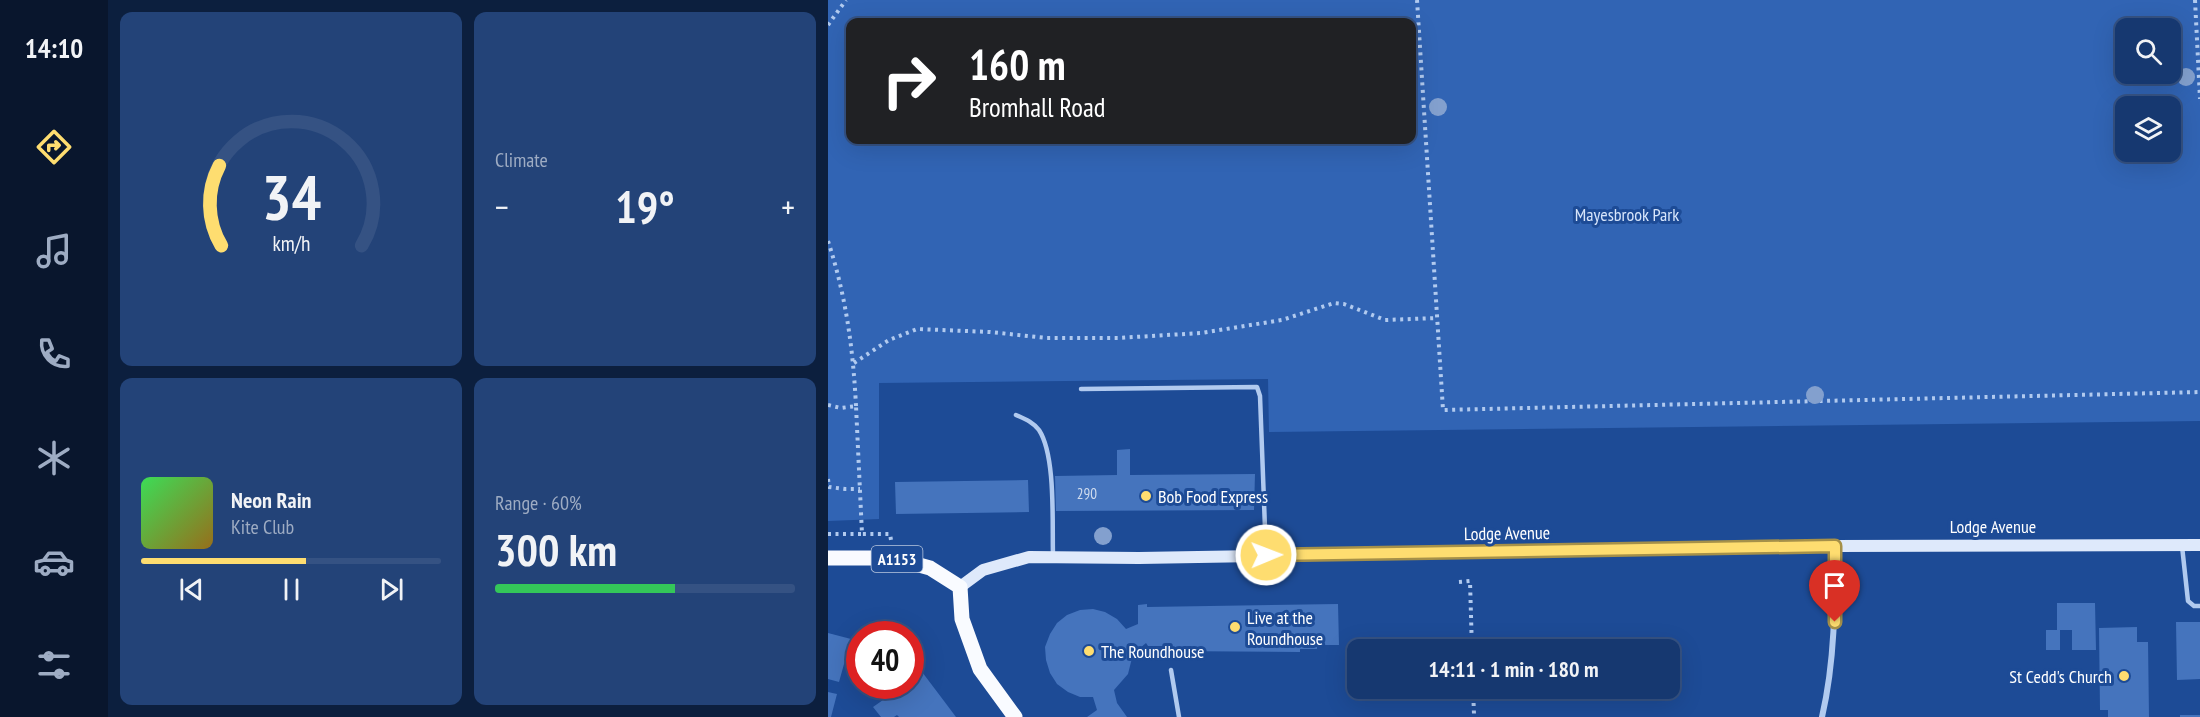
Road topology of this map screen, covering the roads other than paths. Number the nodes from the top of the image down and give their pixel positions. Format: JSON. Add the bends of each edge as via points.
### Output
{"nodes":[{"id":1,"x":1081,"y":389,"type":"dead end"},
{"id":2,"x":1016,"y":415,"type":"dead end"},
{"id":3,"x":1835,"y":546,"type":"junction"},
{"id":4,"x":2182,"y":546,"type":"junction"},
{"id":5,"x":2200,"y":546,"type":"edge"},
{"id":6,"x":1266,"y":555,"type":"junction"},
{"id":7,"x":828,"y":558,"type":"edge"},
{"id":8,"x":1053,"y":558,"type":"junction"},
{"id":9,"x":960,"y":587,"type":"junction"},
{"id":10,"x":2200,"y":606,"type":"edge"},
{"id":11,"x":1171,"y":670,"type":"dead end"},
{"id":12,"x":1015,"y":717,"type":"edge"},
{"id":13,"x":1179,"y":717,"type":"edge"},
{"id":14,"x":1821,"y":717,"type":"edge"}],
"edges":[{"from":1,"to":6,"type":"lane","via":[[1257,387]]},
{"from":2,"to":8,"type":"lane","via":[[1032,422],[1044,441],[1050,472]]},
{"from":3,"to":4,"type":"street","name":"Lodge Avenue"},
{"from":3,"to":6,"type":"street","name":"Lodge Avenue"},
{"from":3,"to":14,"type":"street","via":[[1835,622],[1828,691]]},
{"from":4,"to":5,"type":"street","name":"Lodge Avenue"},
{"from":4,"to":10,"type":"lane","via":[[2188,601]]},
{"from":6,"to":8,"type":"street","name":"Lodge Avenue"},
{"from":7,"to":9,"type":"main road","number":"A1153","via":[[894,558],[930,568]]},
{"from":8,"to":9,"type":"street","name":"Lodge Avenue","via":[[1029,557],[983,570]]},
{"from":9,"to":12,"type":"main road","via":[[962,619],[980,669]]},
{"from":11,"to":13,"type":"lane"}]}
